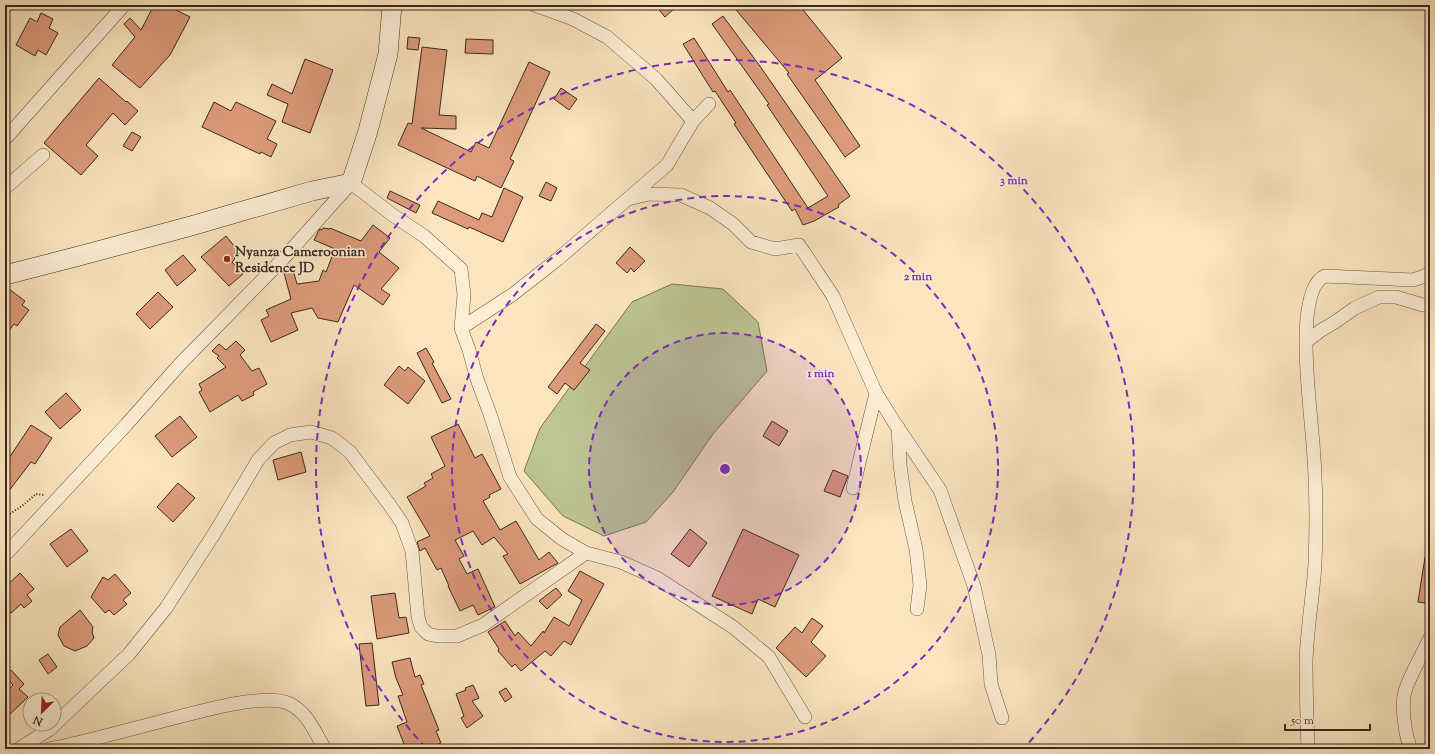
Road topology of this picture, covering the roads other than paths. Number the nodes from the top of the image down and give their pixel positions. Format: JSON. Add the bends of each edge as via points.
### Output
{"nodes":[{"id":1,"x":124,"y":5,"type":"edge"},
{"id":2,"x":392,"y":5,"type":"edge"},
{"id":3,"x":534,"y":5,"type":"edge"},
{"id":4,"x":709,"y":104,"type":"dead end"},
{"id":5,"x":692,"y":120,"type":"junction"},
{"id":6,"x":5,"y":139,"type":"edge"},
{"id":7,"x":42,"y":156,"type":"dead end"},
{"id":8,"x":351,"y":183,"type":"junction"},
{"id":9,"x":5,"y":188,"type":"edge"},
{"id":10,"x":628,"y":199,"type":"junction"},
{"id":11,"x":1430,"y":273,"type":"edge"},
{"id":12,"x":5,"y":275,"type":"edge"},
{"id":13,"x":1430,"y":305,"type":"edge"},
{"id":14,"x":461,"y":328,"type":"junction"},
{"id":15,"x":1306,"y":342,"type":"junction"},
{"id":16,"x":876,"y":393,"type":"junction"},
{"id":17,"x":898,"y":427,"type":"junction"},
{"id":18,"x":853,"y":488,"type":"dead end"},
{"id":19,"x":586,"y":553,"type":"junction"},
{"id":20,"x":5,"y":555,"type":"edge"},
{"id":21,"x":917,"y":610,"type":"dead end"},
{"id":22,"x":1430,"y":638,"type":"edge"},
{"id":23,"x":805,"y":717,"type":"dead end"},
{"id":24,"x":1002,"y":718,"type":"dead end"},
{"id":25,"x":19,"y":749,"type":"edge"},
{"id":26,"x":49,"y":749,"type":"edge"},
{"id":27,"x":325,"y":749,"type":"edge"},
{"id":28,"x":1308,"y":749,"type":"edge"},
{"id":29,"x":1411,"y":749,"type":"edge"}],
"edges":[{"from":1,"to":6,"type":"street"},
{"from":2,"to":8,"type":"main road","via":[[388,54],[368,131]]},
{"from":3,"to":5,"type":"street","via":[[573,19],[607,37],[656,79]]},
{"from":4,"to":5,"type":"street"},
{"from":5,"to":10,"type":"street","via":[[667,165]]},
{"from":7,"to":9,"type":"street"},
{"from":8,"to":12,"type":"main road","via":[[312,191]]},
{"from":8,"to":14,"type":"street","via":[[424,236],[461,269],[464,295]]},
{"from":8,"to":20,"type":"street"},
{"from":10,"to":14,"type":"street","via":[[512,295]]},
{"from":10,"to":16,"type":"street","via":[[649,194],[681,195],[710,208],[733,224],[751,242],[775,249],[800,245],[833,296]]},
{"from":11,"to":15,"type":"street","via":[[1413,280],[1325,276],[1315,284],[1310,298]]},
{"from":13,"to":15,"type":"street","via":[[1396,297],[1379,297],[1355,308]]},
{"from":14,"to":19,"type":"street","via":[[510,477],[537,519],[562,539]]},
{"from":15,"to":28,"type":"street","via":[[1316,506],[1315,565],[1306,660]]},
{"from":16,"to":17,"type":"street"},
{"from":16,"to":18,"type":"street"},
{"from":17,"to":21,"type":"street","via":[[904,494],[920,585]]},
{"from":17,"to":24,"type":"street","via":[[940,490],[974,586],[989,655],[991,684]]},
{"from":19,"to":23,"type":"street","via":[[622,562],[657,578],[733,627],[769,657]]},
{"from":19,"to":25,"type":"street","via":[[483,625],[457,636],[428,634],[421,627],[418,617],[412,551],[402,523],[389,504],[350,452],[332,438],[311,432],[290,435],[274,443],[258,460],[166,608],[129,654],[50,729]]},
{"from":22,"to":29,"type":"street","via":[[1405,692],[1404,715],[1407,741]]},
{"from":26,"to":27,"type":"street","via":[[202,710],[262,700],[289,703],[299,710]]}]}
